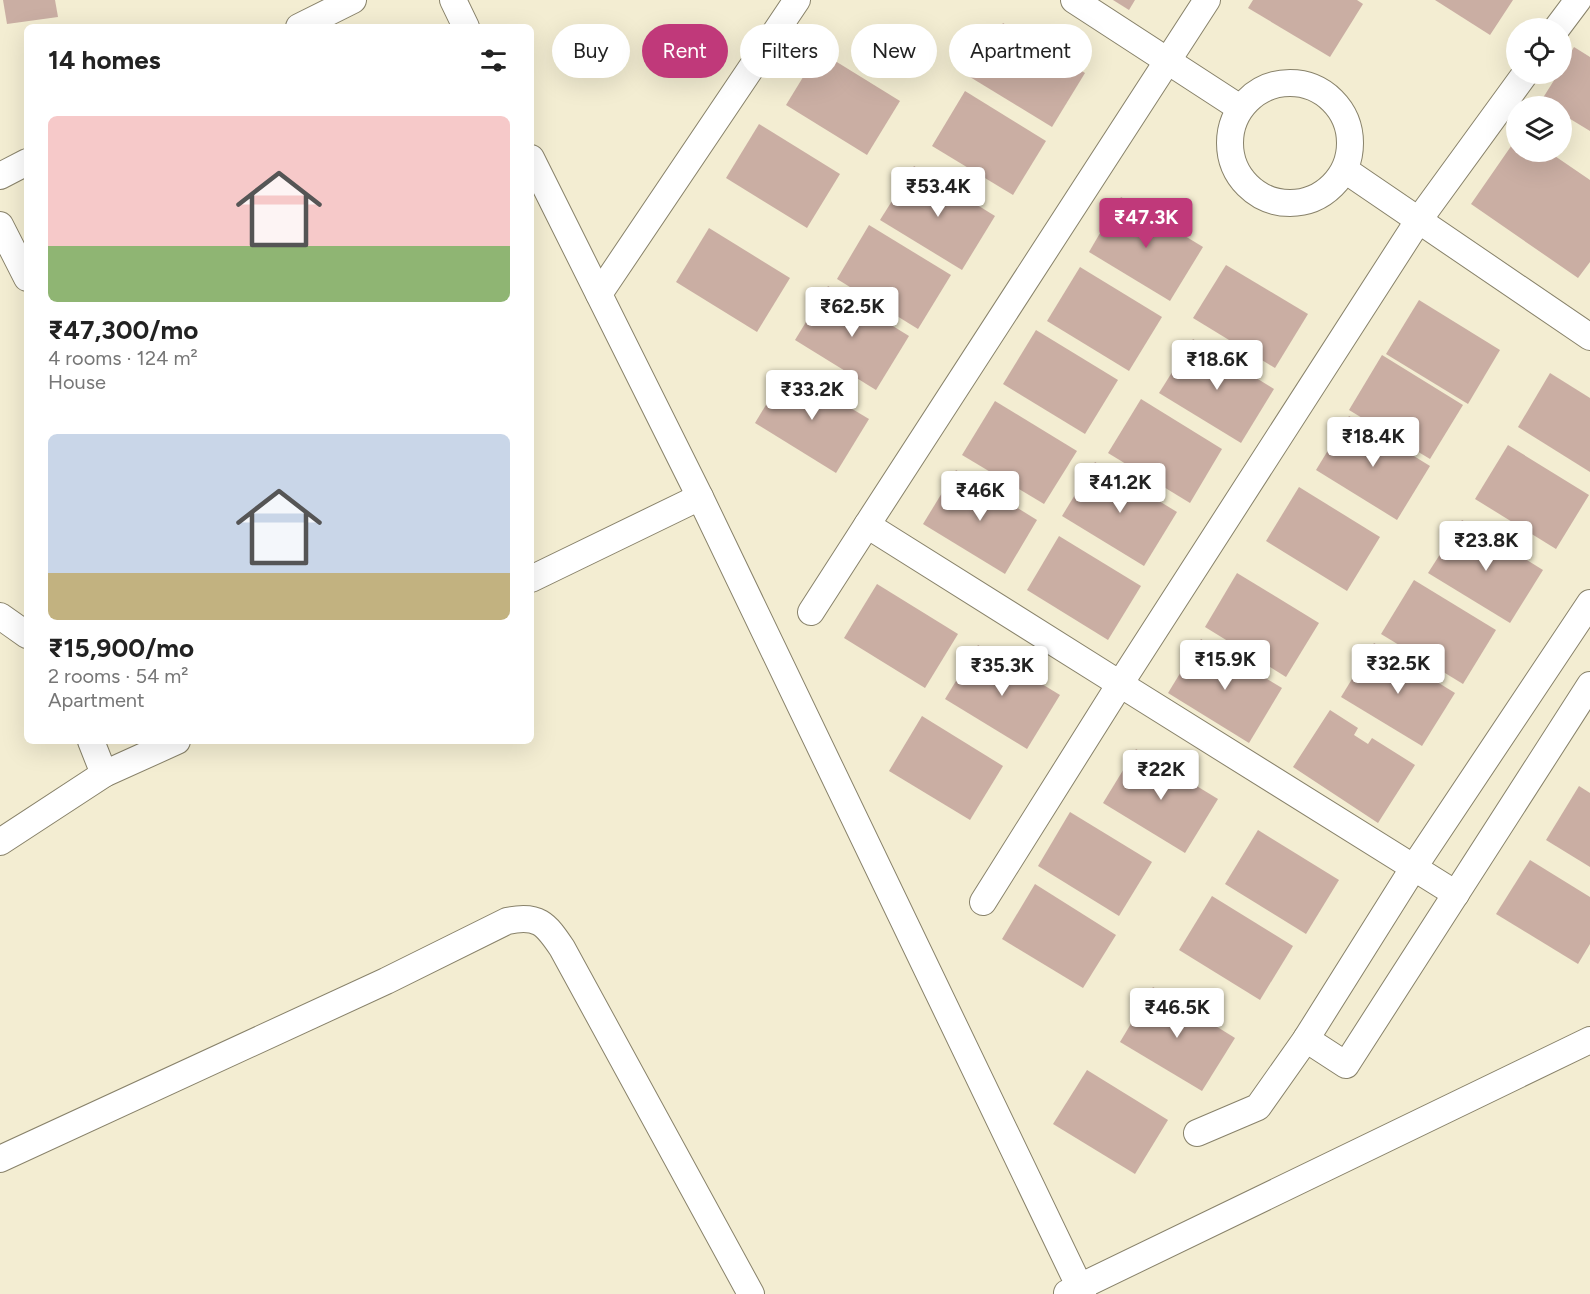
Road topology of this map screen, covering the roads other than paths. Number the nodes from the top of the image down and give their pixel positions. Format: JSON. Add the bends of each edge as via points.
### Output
{"nodes":[{"id":1,"x":353,"y":0,"type":"edge"},
{"id":2,"x":453,"y":0,"type":"edge"},
{"id":3,"x":797,"y":0,"type":"edge"},
{"id":4,"x":1074,"y":0,"type":"edge"},
{"id":5,"x":1207,"y":0,"type":"edge"},
{"id":6,"x":1578,"y":0,"type":"edge"},
{"id":7,"x":1564,"y":18,"type":"edge"},
{"id":8,"x":305,"y":24,"type":"edge"},
{"id":9,"x":465,"y":24,"type":"edge"},
{"id":10,"x":1168,"y":60,"type":"junction"},
{"id":11,"x":1518,"y":84,"type":"edge"},
{"id":12,"x":1240,"y":108,"type":"junction"},
{"id":13,"x":24,"y":164,"type":"edge"},
{"id":14,"x":534,"y":165,"type":"edge"},
{"id":15,"x":1345,"y":170,"type":"junction"},
{"id":16,"x":0,"y":176,"type":"edge"},
{"id":17,"x":1418,"y":221,"type":"junction"},
{"id":18,"x":0,"y":225,"type":"edge"},
{"id":19,"x":24,"y":272,"type":"edge"},
{"id":20,"x":598,"y":294,"type":"junction"},
{"id":21,"x":1590,"y":337,"type":"edge"},
{"id":22,"x":700,"y":497,"type":"junction"},
{"id":23,"x":867,"y":525,"type":"junction"},
{"id":24,"x":534,"y":578,"type":"edge"},
{"id":25,"x":1590,"y":603,"type":"edge"},
{"id":26,"x":811,"y":612,"type":"dead end"},
{"id":27,"x":0,"y":616,"type":"edge"},
{"id":28,"x":24,"y":633,"type":"edge"},
{"id":29,"x":1120,"y":684,"type":"junction"},
{"id":30,"x":1590,"y":685,"type":"edge"},
{"id":31,"x":93,"y":744,"type":"edge"},
{"id":32,"x":170,"y":744,"type":"edge"},
{"id":33,"x":104,"y":774,"type":"junction"},
{"id":34,"x":0,"y":842,"type":"edge"},
{"id":35,"x":1414,"y":867,"type":"junction"},
{"id":36,"x":1456,"y":894,"type":"junction"},
{"id":37,"x":983,"y":902,"type":"dead end"},
{"id":38,"x":1306,"y":1039,"type":"junction"},
{"id":39,"x":1590,"y":1040,"type":"edge"},
{"id":40,"x":1197,"y":1133,"type":"dead end"},
{"id":41,"x":0,"y":1159,"type":"edge"},
{"id":42,"x":1076,"y":1292,"type":"edge"},
{"id":43,"x":751,"y":1294,"type":"edge"}],
"edges":[{"from":1,"to":8,"type":"street"},
{"from":2,"to":9,"type":"street"},
{"from":3,"to":20,"type":"street"},
{"from":4,"to":10,"type":"street"},
{"from":5,"to":10,"type":"street"},
{"from":6,"to":7,"type":"street"},
{"from":10,"to":12,"type":"street"},
{"from":10,"to":23,"type":"street"},
{"from":11,"to":17,"type":"street"},
{"from":12,"to":15,"type":"street","via":[[1253,94],[1289,82],[1308,85],[1325,94],[1340,109],[1349,129],[1351,149]]},
{"from":12,"to":15,"type":"street","via":[[1231,125],[1232,163],[1241,180],[1255,193],[1274,202],[1295,204],[1315,199],[1333,187]]},
{"from":13,"to":16,"type":"street"},
{"from":14,"to":20,"type":"street"},
{"from":15,"to":17,"type":"street"},
{"from":17,"to":21,"type":"street"},
{"from":17,"to":29,"type":"street"},
{"from":18,"to":19,"type":"street"},
{"from":20,"to":22,"type":"street"},
{"from":22,"to":24,"type":"street"},
{"from":22,"to":42,"type":"street"},
{"from":23,"to":26,"type":"street"},
{"from":23,"to":29,"type":"street"},
{"from":25,"to":35,"type":"street"},
{"from":27,"to":28,"type":"street"},
{"from":29,"to":35,"type":"street"},
{"from":29,"to":37,"type":"street"},
{"from":30,"to":36,"type":"street"},
{"from":31,"to":33,"type":"street"},
{"from":32,"to":33,"type":"street"},
{"from":33,"to":34,"type":"street"},
{"from":35,"to":36,"type":"street"},
{"from":35,"to":38,"type":"street"},
{"from":36,"to":38,"type":"street","via":[[1346,1065]]},
{"from":38,"to":40,"type":"street","via":[[1258,1107]]},
{"from":39,"to":42,"type":"street"},
{"from":41,"to":43,"type":"street","via":[[507,921],[524,917],[546,925],[562,948]]}]}
